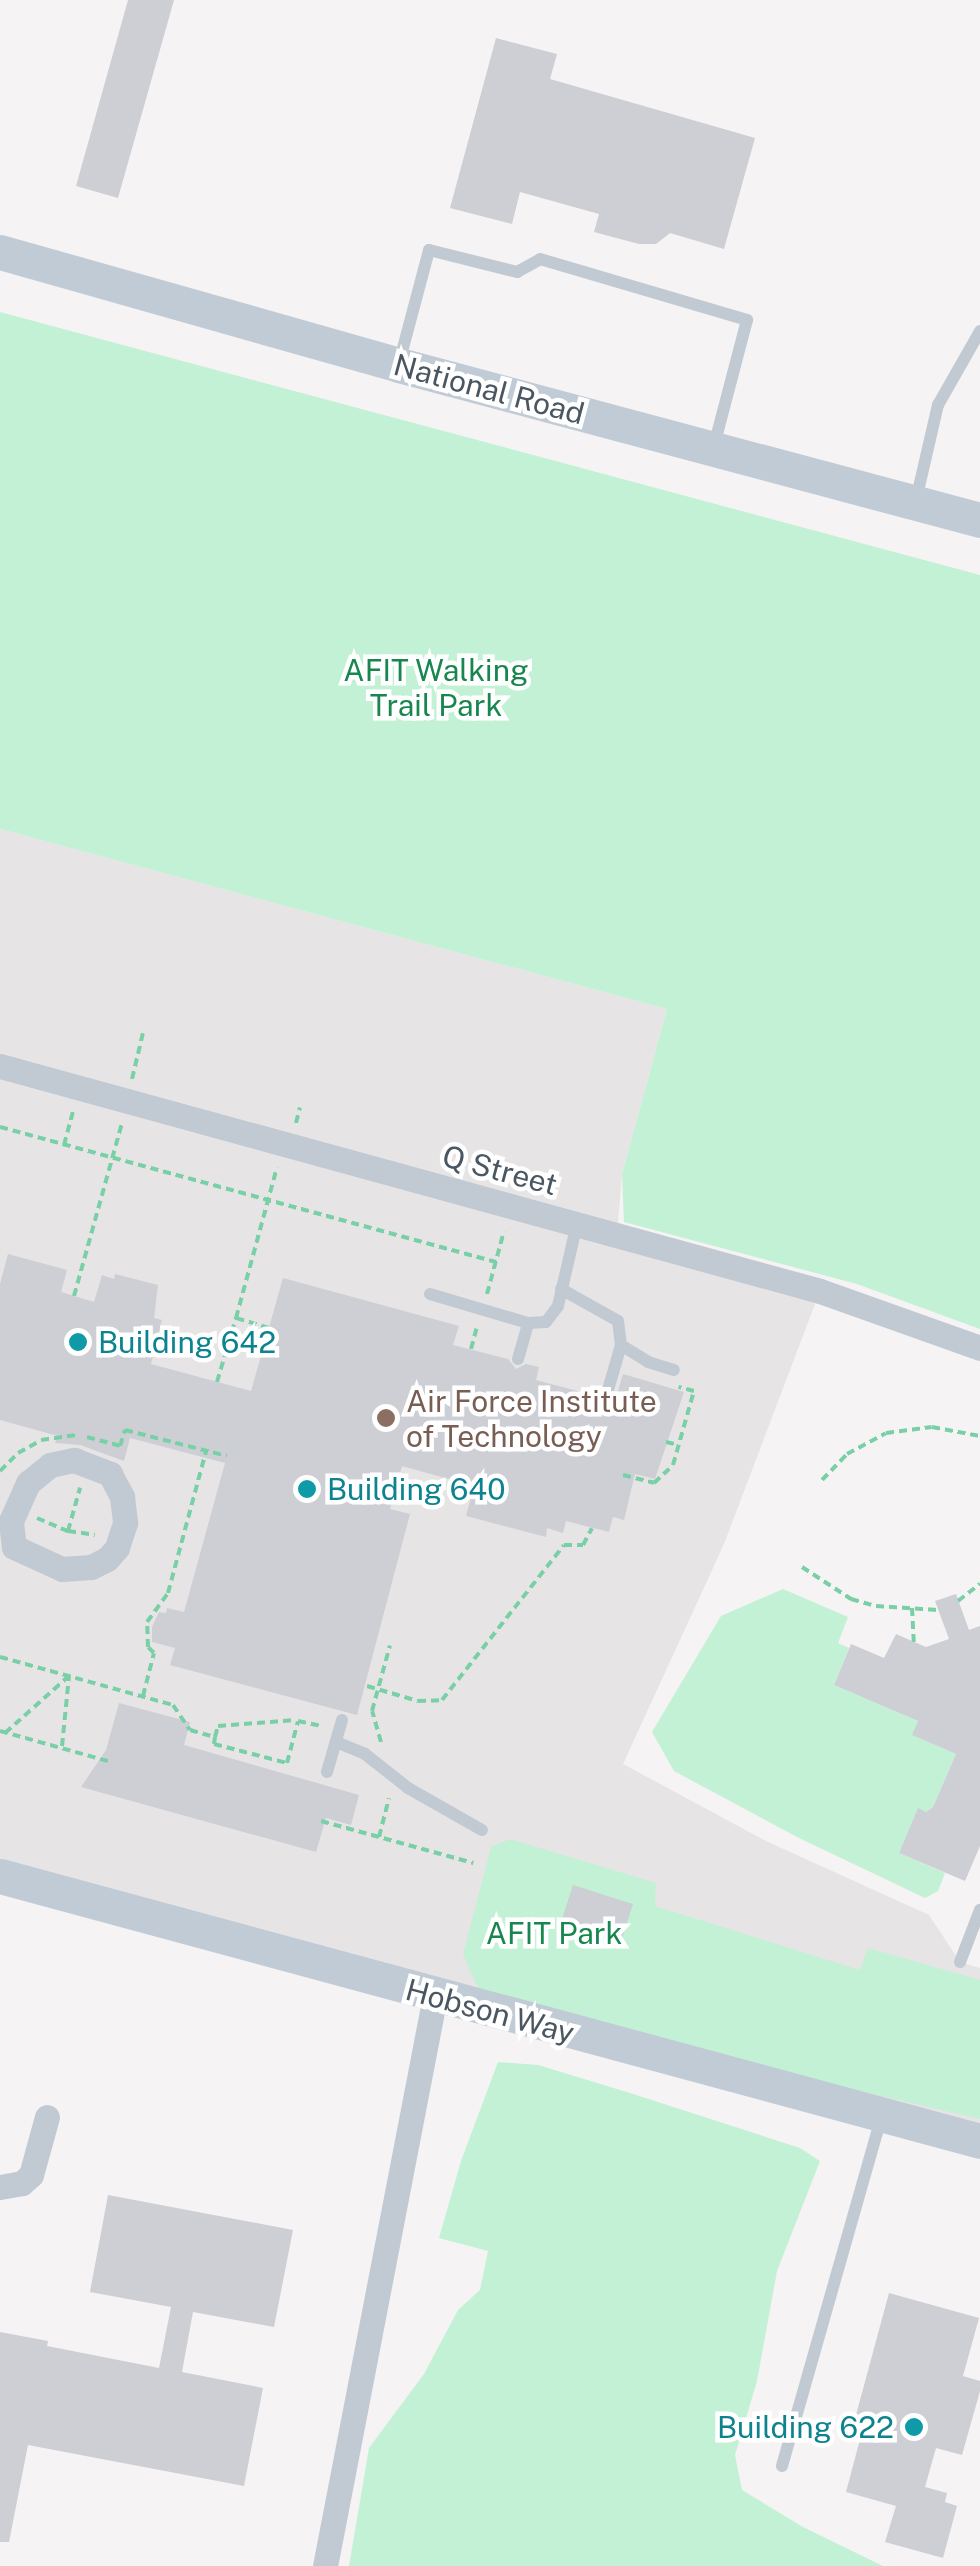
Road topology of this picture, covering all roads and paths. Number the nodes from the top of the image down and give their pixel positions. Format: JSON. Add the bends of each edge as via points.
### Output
{"nodes":[{"id":1,"x":0,"y":252,"type":"edge"},
{"id":2,"x":980,"y":331,"type":"edge"},
{"id":3,"x":398,"y":365,"type":"junction"},
{"id":4,"x":713,"y":449,"type":"junction"},
{"id":5,"x":916,"y":503,"type":"junction"},
{"id":6,"x":980,"y":520,"type":"edge"},
{"id":7,"x":143,"y":1033,"type":"dead end"},
{"id":8,"x":0,"y":1066,"type":"edge"},
{"id":9,"x":79,"y":1088,"type":"junction"},
{"id":10,"x":128,"y":1101,"type":"junction"},
{"id":11,"x":300,"y":1107,"type":"dead end"},
{"id":12,"x":0,"y":1127,"type":"edge"},
{"id":13,"x":283,"y":1144,"type":"junction"},
{"id":14,"x":64,"y":1145,"type":"junction"},
{"id":15,"x":112,"y":1158,"type":"junction"},
{"id":16,"x":268,"y":1200,"type":"junction"},
{"id":17,"x":577,"y":1224,"type":"junction"},
{"id":18,"x":496,"y":1262,"type":"dead end"},
{"id":19,"x":562,"y":1289,"type":"junction"},
{"id":20,"x":430,"y":1294,"type":"dead end"},
{"id":21,"x":74,"y":1296,"type":"dead end"},
{"id":22,"x":236,"y":1318,"type":"junction"},
{"id":23,"x":528,"y":1323,"type":"junction"},
{"id":24,"x":269,"y":1328,"type":"dead end"},
{"id":25,"x":621,"y":1346,"type":"junction"},
{"id":26,"x":980,"y":1348,"type":"edge"},
{"id":27,"x":518,"y":1360,"type":"dead end"},
{"id":28,"x":657,"y":1366,"type":"junction"},
{"id":29,"x":674,"y":1370,"type":"dead end"},
{"id":30,"x":217,"y":1382,"type":"dead end"},
{"id":31,"x":654,"y":1383,"type":"dead end"},
{"id":32,"x":694,"y":1392,"type":"dead end"},
{"id":33,"x":606,"y":1397,"type":"dead end"},
{"id":34,"x":980,"y":1436,"type":"edge"},
{"id":35,"x":666,"y":1442,"type":"dead end"},
{"id":36,"x":679,"y":1445,"type":"junction"},
{"id":37,"x":206,"y":1451,"type":"junction"},
{"id":38,"x":227,"y":1456,"type":"dead end"},
{"id":39,"x":2,"y":1468,"type":"edge"},
{"id":40,"x":624,"y":1475,"type":"dead end"},
{"id":41,"x":82,"y":1480,"type":"dead end"},
{"id":42,"x":822,"y":1480,"type":"dead end"},
{"id":43,"x":28,"y":1512,"type":"junction"},
{"id":44,"x":592,"y":1528,"type":"dead end"},
{"id":45,"x":68,"y":1531,"type":"junction"},
{"id":46,"x":122,"y":1538,"type":"junction"},
{"id":47,"x":7,"y":1555,"type":"edge"},
{"id":48,"x":802,"y":1567,"type":"dead end"},
{"id":49,"x":980,"y":1584,"type":"edge"},
{"id":50,"x":958,"y":1601,"type":"dead end"},
{"id":51,"x":912,"y":1608,"type":"junction"},
{"id":52,"x":938,"y":1610,"type":"dead end"},
{"id":53,"x":914,"y":1642,"type":"dead end"},
{"id":54,"x":390,"y":1646,"type":"dead end"},
{"id":55,"x":0,"y":1657,"type":"edge"},
{"id":56,"x":70,"y":1676,"type":"junction"},
{"id":57,"x":367,"y":1686,"type":"dead end"},
{"id":58,"x":377,"y":1689,"type":"junction"},
{"id":59,"x":143,"y":1696,"type":"junction"},
{"id":60,"x":298,"y":1721,"type":"junction"},
{"id":61,"x":339,"y":1731,"type":"junction"},
{"id":62,"x":3,"y":1732,"type":"edge"},
{"id":63,"x":216,"y":1737,"type":"junction"},
{"id":64,"x":62,"y":1748,"type":"junction"},
{"id":65,"x":111,"y":1762,"type":"dead end"},
{"id":66,"x":380,"y":1764,"type":"junction"},
{"id":67,"x":327,"y":1772,"type":"dead end"},
{"id":68,"x":394,"y":1778,"type":"junction"},
{"id":69,"x":320,"y":1821,"type":"dead end"},
{"id":70,"x":482,"y":1830,"type":"dead end"},
{"id":71,"x":379,"y":1837,"type":"junction"},
{"id":72,"x":473,"y":1863,"type":"dead end"},
{"id":73,"x":0,"y":1876,"type":"edge"},
{"id":74,"x":980,"y":1910,"type":"edge"},
{"id":75,"x":960,"y":1962,"type":"dead end"},
{"id":76,"x":435,"y":1996,"type":"junction"},
{"id":77,"x":47,"y":2116,"type":"dead end"},
{"id":78,"x":881,"y":2118,"type":"junction"},
{"id":79,"x":980,"y":2142,"type":"edge"},
{"id":80,"x":0,"y":2187,"type":"edge"},
{"id":81,"x":782,"y":2466,"type":"dead end"},
{"id":82,"x":325,"y":2566,"type":"edge"}],
"edges":[{"from":1,"to":3,"type":"main road","name":"National Road"},
{"from":2,"to":5,"type":"lane","via":[[938,404]]},
{"from":3,"to":4,"type":"main road","name":"National Road"},
{"from":3,"to":4,"type":"lane","via":[[429,250],[517,272],[540,259],[747,320]]},
{"from":4,"to":5,"type":"main road","name":"National Road"},
{"from":5,"to":6,"type":"main road","name":"National Road"},
{"from":7,"to":10,"type":"path"},
{"from":8,"to":9,"type":"street","name":"Q Street"},
{"from":9,"to":10,"type":"street","name":"Q Street"},
{"from":9,"to":14,"type":"path"},
{"from":10,"to":13,"type":"street","name":"Q Street"},
{"from":10,"to":15,"type":"path"},
{"from":11,"to":13,"type":"path"},
{"from":12,"to":14,"type":"path"},
{"from":13,"to":16,"type":"path"},
{"from":13,"to":17,"type":"street","name":"Q Street"},
{"from":14,"to":15,"type":"path"},
{"from":15,"to":16,"type":"path"},
{"from":15,"to":21,"type":"path"},
{"from":16,"to":18,"type":"path"},
{"from":16,"to":22,"type":"path"},
{"from":17,"to":19,"type":"lane"},
{"from":17,"to":26,"type":"street","name":"Q Street","via":[[820,1292]]},
{"from":19,"to":23,"type":"lane","via":[[552,1317]]},
{"from":19,"to":25,"type":"lane","via":[[613,1316]]},
{"from":20,"to":23,"type":"lane"},
{"from":22,"to":24,"type":"path"},
{"from":22,"to":30,"type":"path"},
{"from":23,"to":27,"type":"lane"},
{"from":25,"to":28,"type":"lane"},
{"from":25,"to":33,"type":"lane"},
{"from":28,"to":29,"type":"lane"},
{"from":28,"to":31,"type":"lane"},
{"from":32,"to":36,"type":"path"},
{"from":34,"to":42,"type":"path","via":[[932,1426],[886,1434],[846,1454]]},
{"from":35,"to":36,"type":"path"},
{"from":36,"to":40,"type":"path","via":[[674,1465],[654,1483]]},
{"from":37,"to":38,"type":"path"},
{"from":37,"to":39,"type":"path","via":[[125,1430],[120,1446],[70,1433],[30,1446]]},
{"from":37,"to":59,"type":"path","via":[[168,1594],[147,1622],[154,1653]]},
{"from":41,"to":45,"type":"path"},
{"from":43,"to":45,"type":"path"},
{"from":43,"to":46,"type":"street","via":[[39,1472],[62,1462],[87,1462],[118,1486],[126,1510]]},
{"from":43,"to":47,"type":"street"},
{"from":44,"to":58,"type":"path","via":[[583,1544],[564,1545],[442,1700]]},
{"from":45,"to":46,"type":"path"},
{"from":46,"to":47,"type":"street","via":[[107,1559],[78,1570]]},
{"from":48,"to":51,"type":"path","via":[[852,1599]]},
{"from":49,"to":50,"type":"path"},
{"from":51,"to":52,"type":"path"},
{"from":51,"to":53,"type":"path"},
{"from":54,"to":58,"type":"path"},
{"from":55,"to":56,"type":"path"},
{"from":56,"to":59,"type":"path"},
{"from":56,"to":62,"type":"path"},
{"from":56,"to":64,"type":"path"},
{"from":57,"to":58,"type":"path"},
{"from":58,"to":66,"type":"path","via":[[372,1711],[384,1751]]},
{"from":59,"to":63,"type":"path","via":[[173,1705],[190,1730]]},
{"from":60,"to":61,"type":"path"},
{"from":60,"to":63,"type":"path","via":[[218,1726]]},
{"from":60,"to":63,"type":"path","via":[[287,1763],[214,1744]]},
{"from":61,"to":66,"type":"lane"},
{"from":61,"to":67,"type":"lane"},
{"from":62,"to":64,"type":"path"},
{"from":64,"to":65,"type":"path"},
{"from":66,"to":68,"type":"lane"},
{"from":68,"to":70,"type":"lane"},
{"from":68,"to":71,"type":"path"},
{"from":69,"to":71,"type":"path"},
{"from":71,"to":72,"type":"path"},
{"from":73,"to":76,"type":"main road","name":"Hobson Way"},
{"from":74,"to":75,"type":"lane"},
{"from":76,"to":78,"type":"main road","name":"Hobson Way"},
{"from":76,"to":82,"type":"street"},
{"from":77,"to":80,"type":"street","via":[[31,2175]]},
{"from":78,"to":79,"type":"main road","name":"Hobson Way"},
{"from":78,"to":81,"type":"lane"}]}
